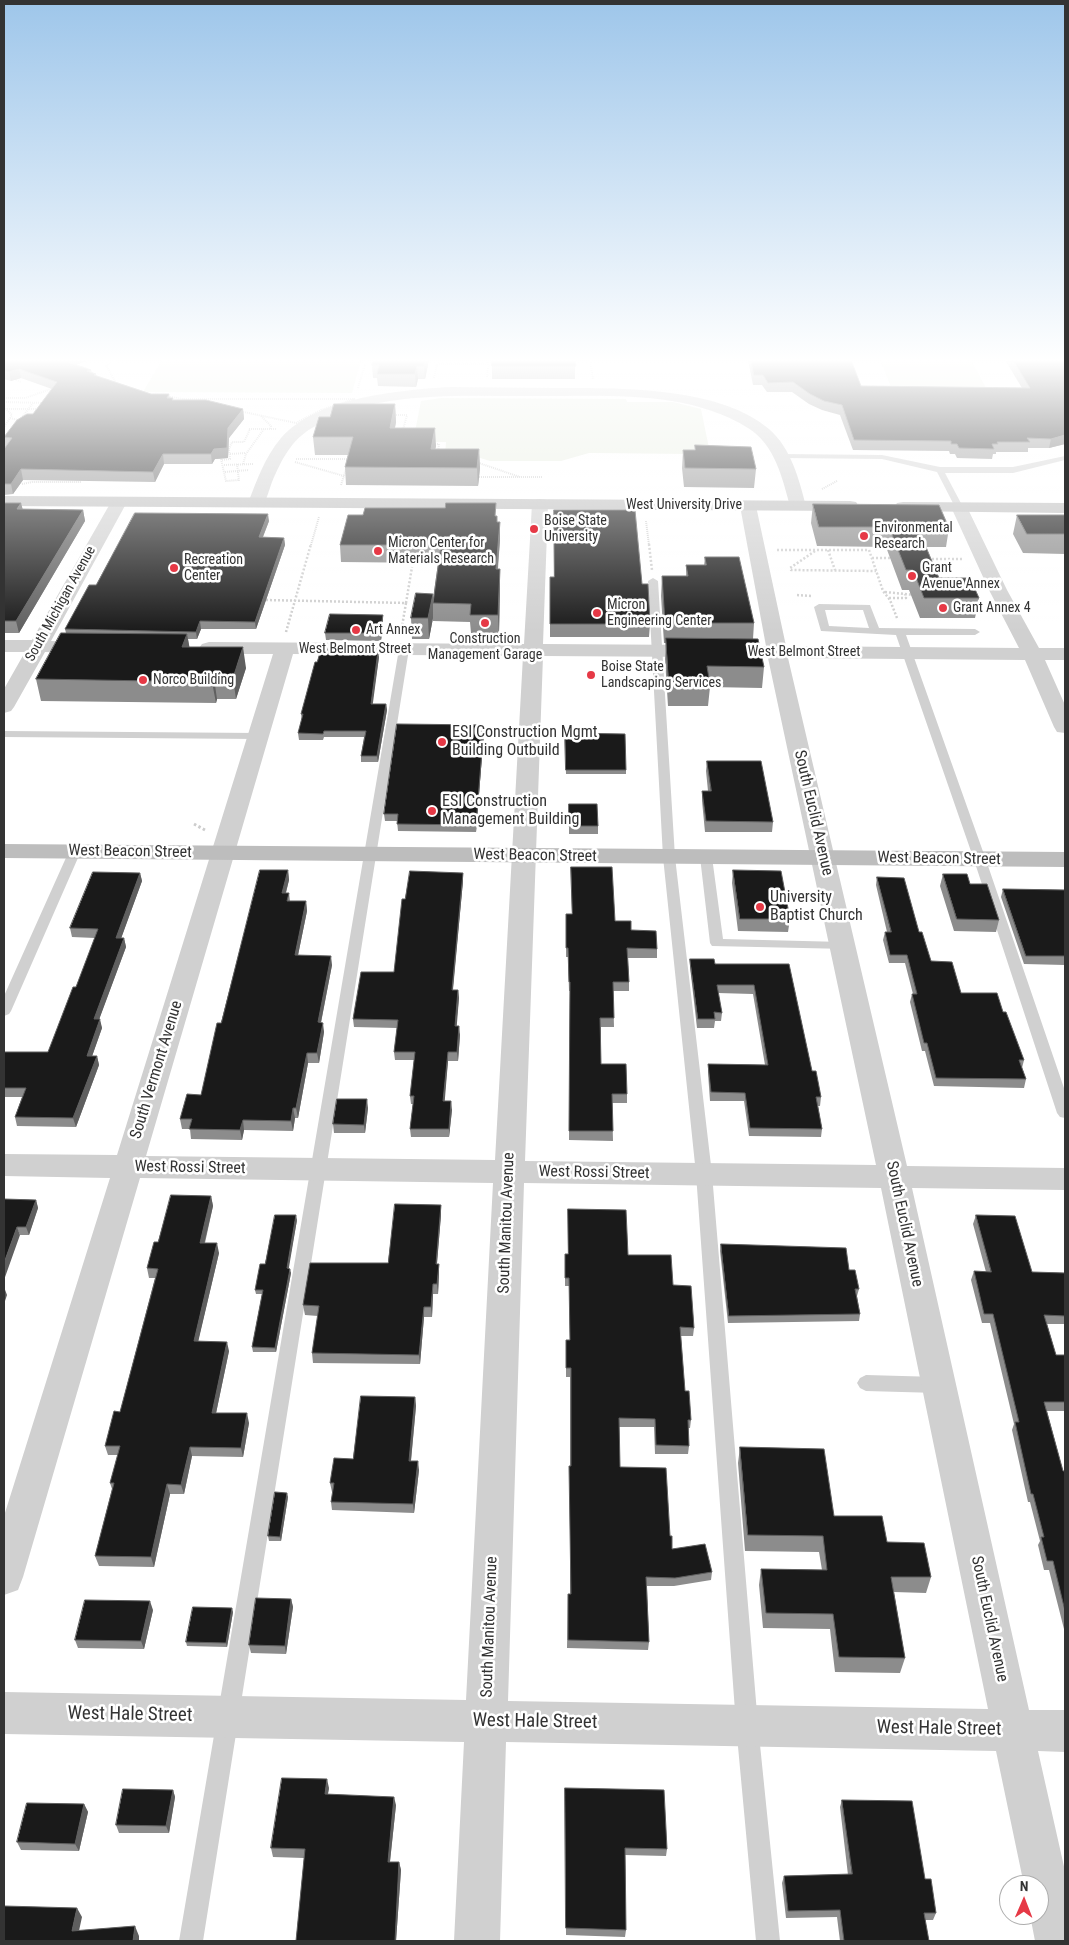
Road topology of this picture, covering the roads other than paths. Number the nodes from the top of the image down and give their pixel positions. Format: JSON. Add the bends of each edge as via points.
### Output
{"nodes":[{"id":1,"x":279,"y":451,"type":"edge"},
{"id":2,"x":779,"y":451,"type":"edge"},
{"id":3,"x":783,"y":456,"type":"junction"},
{"id":4,"x":1065,"y":458,"type":"edge"},
{"id":5,"x":940,"y":470,"type":"junction"},
{"id":6,"x":541,"y":491,"type":"junction"},
{"id":7,"x":4,"y":501,"type":"edge"},
{"id":8,"x":119,"y":502,"type":"junction"},
{"id":9,"x":256,"y":503,"type":"junction"},
{"id":10,"x":748,"y":506,"type":"junction"},
{"id":11,"x":798,"y":506,"type":"junction"},
{"id":12,"x":866,"y":506,"type":"edge"},
{"id":13,"x":886,"y":506,"type":"edge"},
{"id":14,"x":959,"y":507,"type":"junction"},
{"id":15,"x":1065,"y":508,"type":"edge"},
{"id":16,"x":653,"y":581,"type":"road end"},
{"id":17,"x":899,"y":627,"type":"junction"},
{"id":18,"x":875,"y":631,"type":"junction"},
{"id":19,"x":975,"y":632,"type":"dead end"},
{"id":20,"x":285,"y":641,"type":"junction"},
{"id":21,"x":4,"y":646,"type":"edge"},
{"id":22,"x":37,"y":647,"type":"junction"},
{"id":23,"x":110,"y":647,"type":"edge"},
{"id":24,"x":188,"y":648,"type":"edge"},
{"id":25,"x":401,"y":649,"type":"junction"},
{"id":26,"x":533,"y":650,"type":"junction"},
{"id":27,"x":658,"y":651,"type":"junction"},
{"id":28,"x":714,"y":652,"type":"edge"},
{"id":29,"x":742,"y":652,"type":"edge"},
{"id":30,"x":777,"y":652,"type":"junction"},
{"id":31,"x":907,"y":653,"type":"junction"},
{"id":32,"x":1032,"y":654,"type":"junction"},
{"id":33,"x":1065,"y":654,"type":"edge"},
{"id":34,"x":4,"y":707,"type":"edge"},
{"id":35,"x":1065,"y":727,"type":"edge"},
{"id":36,"x":4,"y":734,"type":"edge"},
{"id":37,"x":258,"y":736,"type":"junction"},
{"id":38,"x":4,"y":851,"type":"edge"},
{"id":39,"x":75,"y":852,"type":"junction"},
{"id":40,"x":223,"y":853,"type":"junction"},
{"id":41,"x":371,"y":854,"type":"junction"},
{"id":42,"x":524,"y":856,"type":"junction"},
{"id":43,"x":669,"y":857,"type":"junction"},
{"id":44,"x":706,"y":857,"type":"junction"},
{"id":45,"x":823,"y":858,"type":"junction"},
{"id":46,"x":980,"y":860,"type":"junction"},
{"id":47,"x":1065,"y":860,"type":"edge"},
{"id":48,"x":843,"y":946,"type":"junction"},
{"id":49,"x":4,"y":1012,"type":"edge"},
{"id":50,"x":1065,"y":1113,"type":"edge"},
{"id":51,"x":4,"y":1165,"type":"edge"},
{"id":52,"x":127,"y":1167,"type":"junction"},
{"id":53,"x":318,"y":1170,"type":"junction"},
{"id":54,"x":509,"y":1172,"type":"junction"},
{"id":55,"x":704,"y":1174,"type":"junction"},
{"id":56,"x":893,"y":1176,"type":"junction"},
{"id":57,"x":1065,"y":1178,"type":"edge"},
{"id":58,"x":866,"y":1383,"type":"dead end"},
{"id":59,"x":938,"y":1385,"type":"junction"},
{"id":60,"x":4,"y":1577,"type":"edge"},
{"id":61,"x":4,"y":1713,"type":"edge"},
{"id":62,"x":227,"y":1717,"type":"junction"},
{"id":63,"x":486,"y":1721,"type":"junction"},
{"id":64,"x":747,"y":1726,"type":"junction"},
{"id":65,"x":1013,"y":1730,"type":"junction"},
{"id":66,"x":1065,"y":1731,"type":"edge"},
{"id":67,"x":191,"y":1941,"type":"edge"},
{"id":68,"x":477,"y":1941,"type":"edge"},
{"id":69,"x":768,"y":1941,"type":"edge"},
{"id":70,"x":1058,"y":1941,"type":"edge"}],
"edges":[{"from":1,"to":9,"type":"street"},
{"from":2,"to":3,"type":"street"},
{"from":3,"to":5,"type":"lane","via":[[882,457]]},
{"from":3,"to":11,"type":"street"},
{"from":4,"to":5,"type":"lane","via":[[1012,470]]},
{"from":5,"to":14,"type":"lane"},
{"from":6,"to":9,"type":"street","name":"West University Drive"},
{"from":6,"to":10,"type":"street","name":"West University Drive"},
{"from":6,"to":26,"type":"street","name":"South Manitou Avenue"},
{"from":7,"to":8,"type":"street","name":"West University Drive"},
{"from":8,"to":9,"type":"street","name":"West University Drive"},
{"from":8,"to":22,"type":"street","name":"South Michigan Avenue"},
{"from":10,"to":11,"type":"street","name":"West University Drive"},
{"from":10,"to":30,"type":"street","name":"South Euclid Avenue"},
{"from":11,"to":12,"type":"street","name":"West University Drive"},
{"from":13,"to":14,"type":"street"},
{"from":14,"to":15,"type":"street"},
{"from":14,"to":32,"type":"street"},
{"from":16,"to":27,"type":"lane"},
{"from":17,"to":18,"type":"lane"},
{"from":17,"to":19,"type":"lane"},
{"from":17,"to":31,"type":"lane"},
{"from":18,"to":18,"type":"lane","via":[[826,629],[820,607],[867,607]]},
{"from":20,"to":24,"type":"street","name":"West Belmont Street"},
{"from":20,"to":25,"type":"street","name":"West Belmont Street"},
{"from":20,"to":37,"type":"street","name":"South Vermont Avenue"},
{"from":21,"to":22,"type":"street"},
{"from":22,"to":23,"type":"street"},
{"from":22,"to":34,"type":"street","name":"South Michigan Avenue"},
{"from":25,"to":26,"type":"street","name":"West Belmont Street"},
{"from":25,"to":41,"type":"lane"},
{"from":26,"to":27,"type":"street","name":"West Belmont Street"},
{"from":26,"to":42,"type":"street","name":"South Manitou Avenue"},
{"from":27,"to":28,"type":"street","name":"West Belmont Street"},
{"from":27,"to":43,"type":"lane"},
{"from":29,"to":30,"type":"street","name":"West Belmont Street"},
{"from":30,"to":31,"type":"street","name":"West Belmont Street"},
{"from":30,"to":45,"type":"street","name":"South Euclid Avenue"},
{"from":31,"to":32,"type":"street","name":"West Belmont Street"},
{"from":31,"to":46,"type":"lane"},
{"from":32,"to":33,"type":"street","name":"West Belmont Street"},
{"from":32,"to":35,"type":"street"},
{"from":36,"to":37,"type":"lane"},
{"from":37,"to":40,"type":"street","name":"South Vermont Avenue"},
{"from":38,"to":39,"type":"street","name":"West Beacon Street"},
{"from":39,"to":40,"type":"street","name":"West Beacon Street"},
{"from":39,"to":49,"type":"lane"},
{"from":40,"to":41,"type":"street","name":"West Beacon Street"},
{"from":40,"to":52,"type":"street","name":"South Vermont Avenue"},
{"from":41,"to":42,"type":"street","name":"West Beacon Street"},
{"from":41,"to":53,"type":"lane"},
{"from":42,"to":43,"type":"street","name":"West Beacon Street"},
{"from":42,"to":54,"type":"street","name":"South Manitou Avenue"},
{"from":43,"to":44,"type":"street","name":"West Beacon Street"},
{"from":43,"to":55,"type":"lane"},
{"from":44,"to":45,"type":"street","name":"West Beacon Street"},
{"from":44,"to":48,"type":"lane","via":[[717,943]]},
{"from":45,"to":46,"type":"street","name":"West Beacon Street"},
{"from":45,"to":48,"type":"street","name":"South Euclid Avenue"},
{"from":46,"to":47,"type":"street","name":"West Beacon Street"},
{"from":46,"to":50,"type":"lane"},
{"from":48,"to":56,"type":"street","name":"South Euclid Avenue"},
{"from":51,"to":52,"type":"street","name":"West Rossi Street"},
{"from":52,"to":53,"type":"street","name":"West Rossi Street"},
{"from":52,"to":60,"type":"street","name":"South Vermont Avenue"},
{"from":53,"to":54,"type":"street","name":"West Rossi Street"},
{"from":53,"to":62,"type":"lane"},
{"from":54,"to":55,"type":"street","name":"West Rossi Street"},
{"from":54,"to":63,"type":"street","name":"South Manitou Avenue"},
{"from":55,"to":56,"type":"street","name":"West Rossi Street"},
{"from":55,"to":64,"type":"lane"},
{"from":56,"to":57,"type":"street","name":"West Rossi Street"},
{"from":56,"to":59,"type":"street","name":"South Euclid Avenue"},
{"from":58,"to":59,"type":"lane"},
{"from":59,"to":65,"type":"street","name":"South Euclid Avenue"},
{"from":61,"to":62,"type":"street","name":"West Hale Street"},
{"from":62,"to":63,"type":"street","name":"West Hale Street"},
{"from":62,"to":67,"type":"lane"},
{"from":63,"to":64,"type":"street","name":"West Hale Street"},
{"from":63,"to":68,"type":"street","name":"South Manitou Avenue"},
{"from":64,"to":65,"type":"street","name":"West Hale Street"},
{"from":64,"to":69,"type":"lane"},
{"from":65,"to":66,"type":"street","name":"West Hale Street"},
{"from":65,"to":70,"type":"street","name":"South Euclid Avenue"}]}
